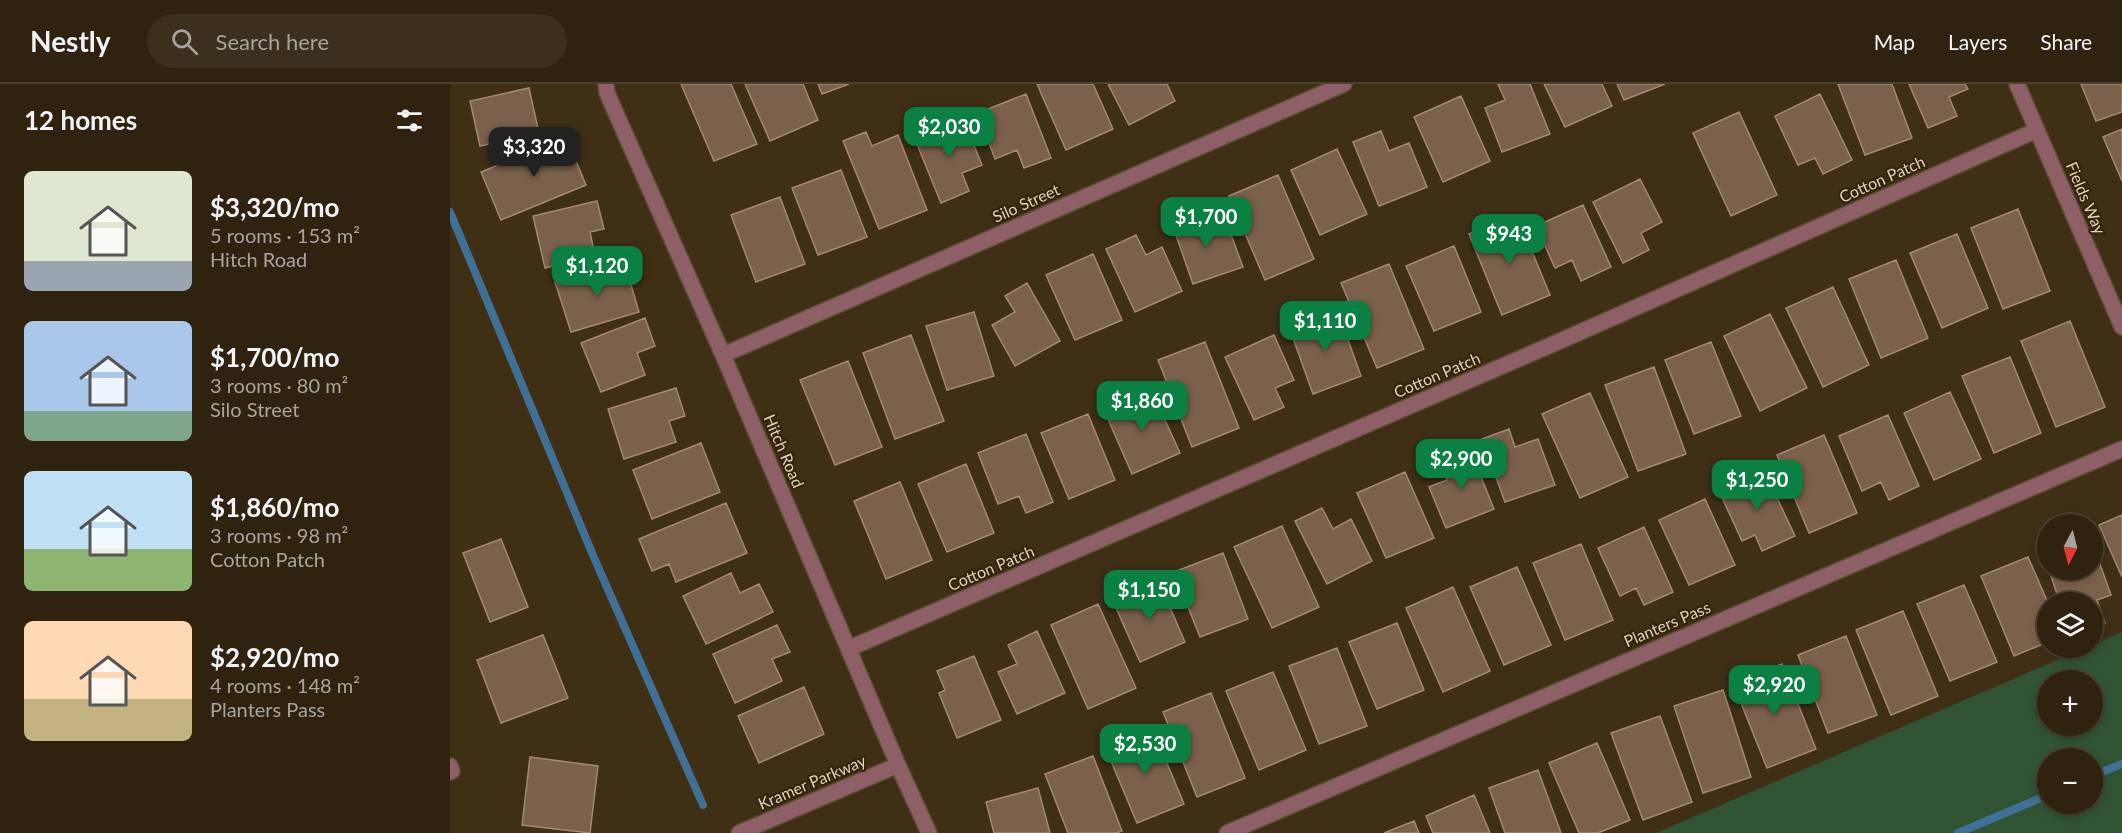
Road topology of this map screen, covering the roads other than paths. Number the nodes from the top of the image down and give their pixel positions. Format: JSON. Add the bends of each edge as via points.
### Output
{"nodes":[{"id":1,"x":606,"y":84,"type":"edge"},
{"id":2,"x":1344,"y":84,"type":"edge"},
{"id":3,"x":2017,"y":84,"type":"edge"},
{"id":4,"x":2037,"y":130,"type":"junction"},
{"id":5,"x":2122,"y":327,"type":"edge"},
{"id":6,"x":723,"y":355,"type":"junction"},
{"id":7,"x":2122,"y":448,"type":"edge"},
{"id":8,"x":850,"y":648,"type":"junction"},
{"id":9,"x":898,"y":765,"type":"junction"},
{"id":10,"x":450,"y":766,"type":"edge"},
{"id":11,"x":450,"y":772,"type":"edge"},
{"id":12,"x":740,"y":833,"type":"edge"},
{"id":13,"x":929,"y":833,"type":"edge"},
{"id":14,"x":1227,"y":833,"type":"edge"}],
"edges":[{"from":1,"to":6,"type":"street","name":"Hitch Road"},
{"from":2,"to":6,"type":"street","name":"Silo Street"},
{"from":3,"to":4,"type":"street","name":"Fields Way"},
{"from":4,"to":5,"type":"street","name":"Fields Way"},
{"from":4,"to":8,"type":"street","name":"Cotton Patch"},
{"from":6,"to":8,"type":"street","name":"Hitch Road"},
{"from":7,"to":14,"type":"street","name":"Planters Pass"},
{"from":8,"to":9,"type":"street","name":"Hitch Road"},
{"from":9,"to":12,"type":"street","name":"Kramer Parkway"},
{"from":9,"to":13,"type":"street","name":"Hitch Road"},
{"from":10,"to":11,"type":"street"}]}
